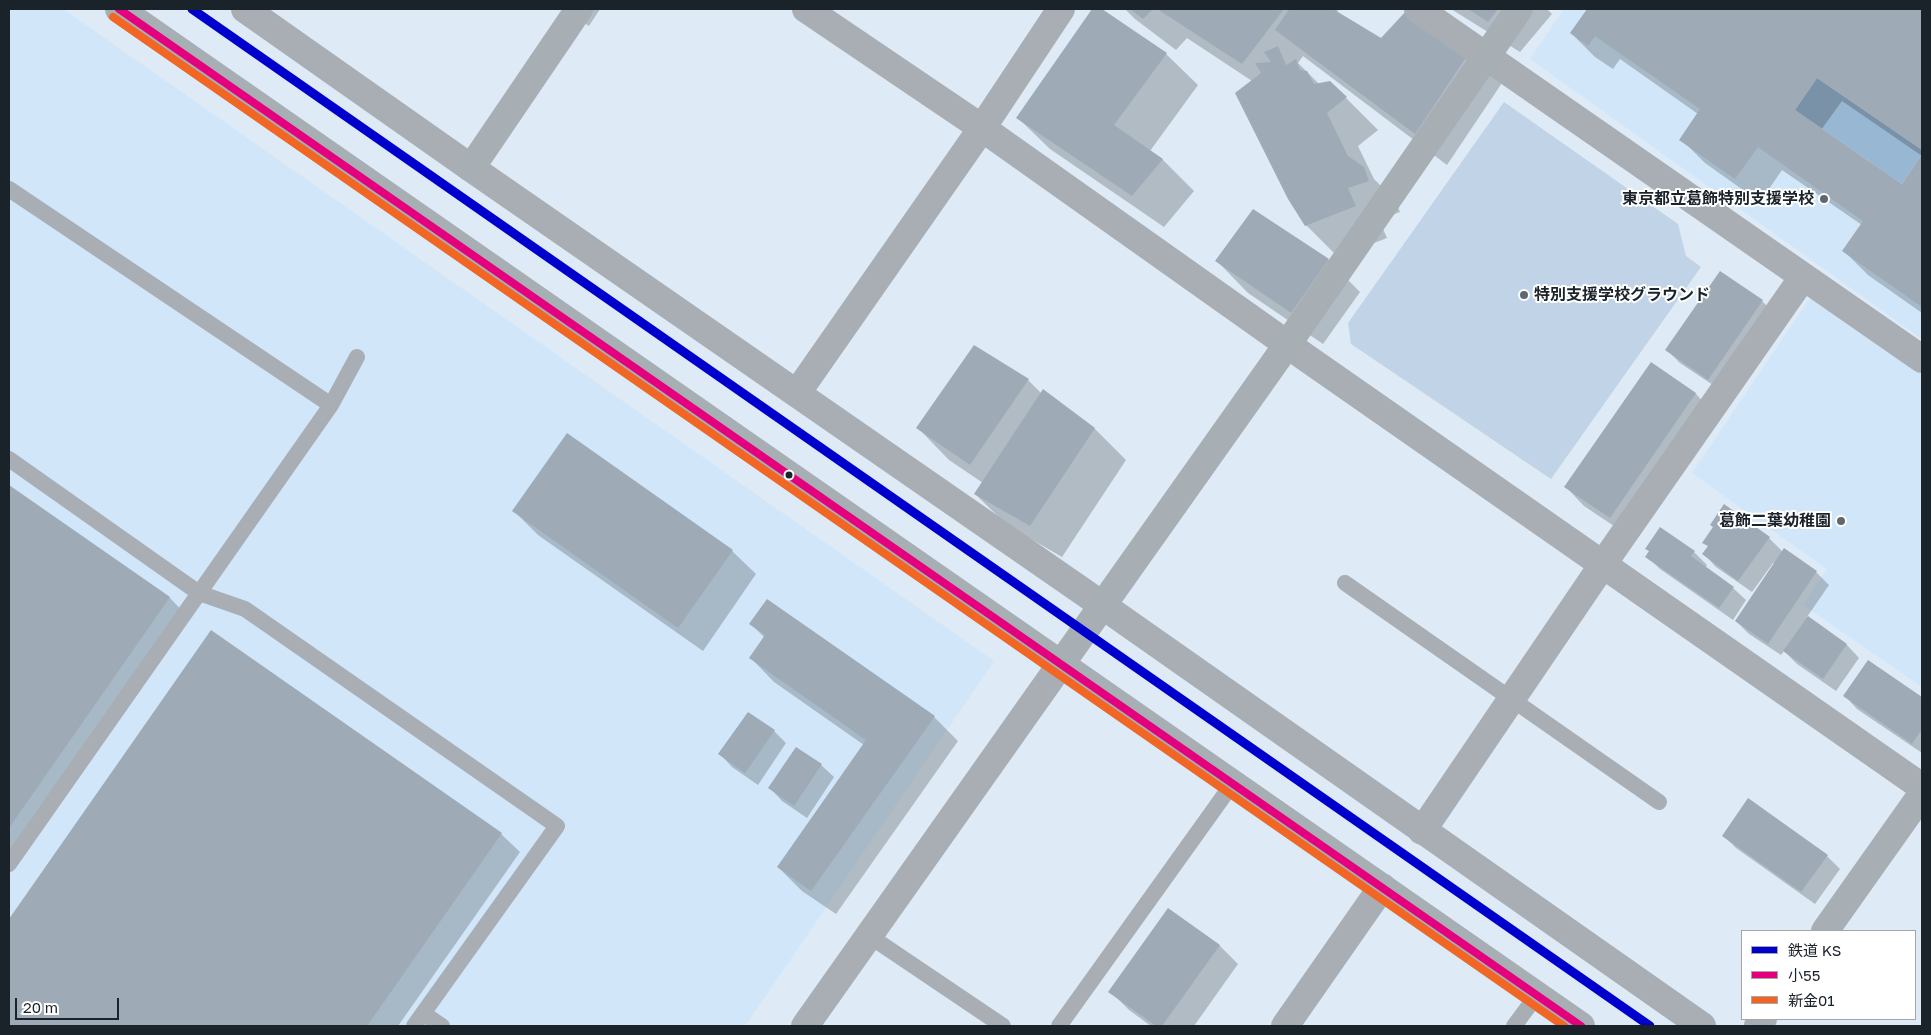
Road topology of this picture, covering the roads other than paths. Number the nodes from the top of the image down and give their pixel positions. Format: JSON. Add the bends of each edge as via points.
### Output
{"nodes":[{"id":1,"x":120,"y":9,"type":"edge"},
{"id":2,"x":245,"y":9,"type":"edge"},
{"id":3,"x":579,"y":9,"type":"edge"},
{"id":4,"x":806,"y":9,"type":"edge"},
{"id":5,"x":1061,"y":9,"type":"edge"},
{"id":6,"x":1418,"y":9,"type":"edge"},
{"id":7,"x":1519,"y":9,"type":"edge"},
{"id":8,"x":1486,"y":55,"type":"junction"},
{"id":9,"x":982,"y":128,"type":"junction"},
{"id":10,"x":471,"y":168,"type":"junction"},
{"id":11,"x":9,"y":189,"type":"edge"},
{"id":12,"x":1803,"y":277,"type":"junction"},
{"id":13,"x":1287,"y":345,"type":"junction"},
{"id":14,"x":357,"y":357,"type":"dead end"},
{"id":15,"x":1922,"y":359,"type":"edge"},
{"id":16,"x":797,"y":393,"type":"junction"},
{"id":17,"x":331,"y":405,"type":"junction"},
{"id":18,"x":9,"y":459,"type":"edge"},
{"id":19,"x":1603,"y":564,"type":"junction"},
{"id":20,"x":1345,"y":583,"type":"dead end"},
{"id":21,"x":199,"y":592,"type":"junction"},
{"id":22,"x":1102,"y":606,"type":"junction"},
{"id":23,"x":1061,"y":664,"type":"junction"},
{"id":24,"x":1513,"y":699,"type":"junction"},
{"id":25,"x":1233,"y":783,"type":"junction"},
{"id":26,"x":1922,"y":787,"type":"edge"},
{"id":27,"x":1922,"y":794,"type":"edge"},
{"id":28,"x":1660,"y":802,"type":"dead end"},
{"id":29,"x":1422,"y":831,"type":"junction"},
{"id":30,"x":9,"y":864,"type":"edge"},
{"id":31,"x":1382,"y":887,"type":"junction"},
{"id":32,"x":1826,"y":930,"type":"edge"},
{"id":33,"x":868,"y":935,"type":"junction"},
{"id":34,"x":1536,"y":995,"type":"junction"},
{"id":35,"x":419,"y":1020,"type":"edge"},
{"id":36,"x":442,"y":1026,"type":"edge"},
{"id":37,"x":805,"y":1026,"type":"edge"},
{"id":38,"x":1003,"y":1026,"type":"edge"},
{"id":39,"x":1059,"y":1026,"type":"edge"},
{"id":40,"x":1285,"y":1026,"type":"edge"},
{"id":41,"x":1514,"y":1026,"type":"edge"},
{"id":42,"x":1580,"y":1026,"type":"edge"},
{"id":43,"x":1702,"y":1026,"type":"edge"}],
"edges":[{"from":1,"to":23,"type":"main road"},
{"from":2,"to":10,"type":"street"},
{"from":3,"to":10,"type":"main road"},
{"from":4,"to":9,"type":"street"},
{"from":5,"to":9,"type":"street"},
{"from":6,"to":8,"type":"street"},
{"from":7,"to":8,"type":"main road"},
{"from":8,"to":12,"type":"street"},
{"from":8,"to":13,"type":"main road"},
{"from":9,"to":13,"type":"street"},
{"from":9,"to":16,"type":"street"},
{"from":10,"to":16,"type":"street"},
{"from":11,"to":17,"type":"lane"},
{"from":12,"to":15,"type":"street"},
{"from":12,"to":19,"type":"street"},
{"from":13,"to":19,"type":"street"},
{"from":13,"to":22,"type":"main road"},
{"from":14,"to":17,"type":"lane"},
{"from":16,"to":22,"type":"street"},
{"from":17,"to":21,"type":"lane"},
{"from":18,"to":21,"type":"lane"},
{"from":19,"to":24,"type":"street"},
{"from":19,"to":26,"type":"street"},
{"from":20,"to":24,"type":"lane"},
{"from":21,"to":30,"type":"lane"},
{"from":21,"to":35,"type":"lane","via":[[245,609],[557,826]]},
{"from":22,"to":23,"type":"main road"},
{"from":22,"to":29,"type":"street"},
{"from":23,"to":25,"type":"main road"},
{"from":23,"to":33,"type":"street"},
{"from":24,"to":28,"type":"lane"},
{"from":24,"to":29,"type":"street"},
{"from":25,"to":31,"type":"main road"},
{"from":25,"to":39,"type":"lane"},
{"from":27,"to":32,"type":"main road"},
{"from":29,"to":43,"type":"street"},
{"from":31,"to":34,"type":"main road"},
{"from":31,"to":40,"type":"street"},
{"from":33,"to":37,"type":"street"},
{"from":33,"to":38,"type":"lane"},
{"from":34,"to":41,"type":"lane"},
{"from":34,"to":42,"type":"main road"},
{"from":35,"to":36,"type":"lane"}]}
